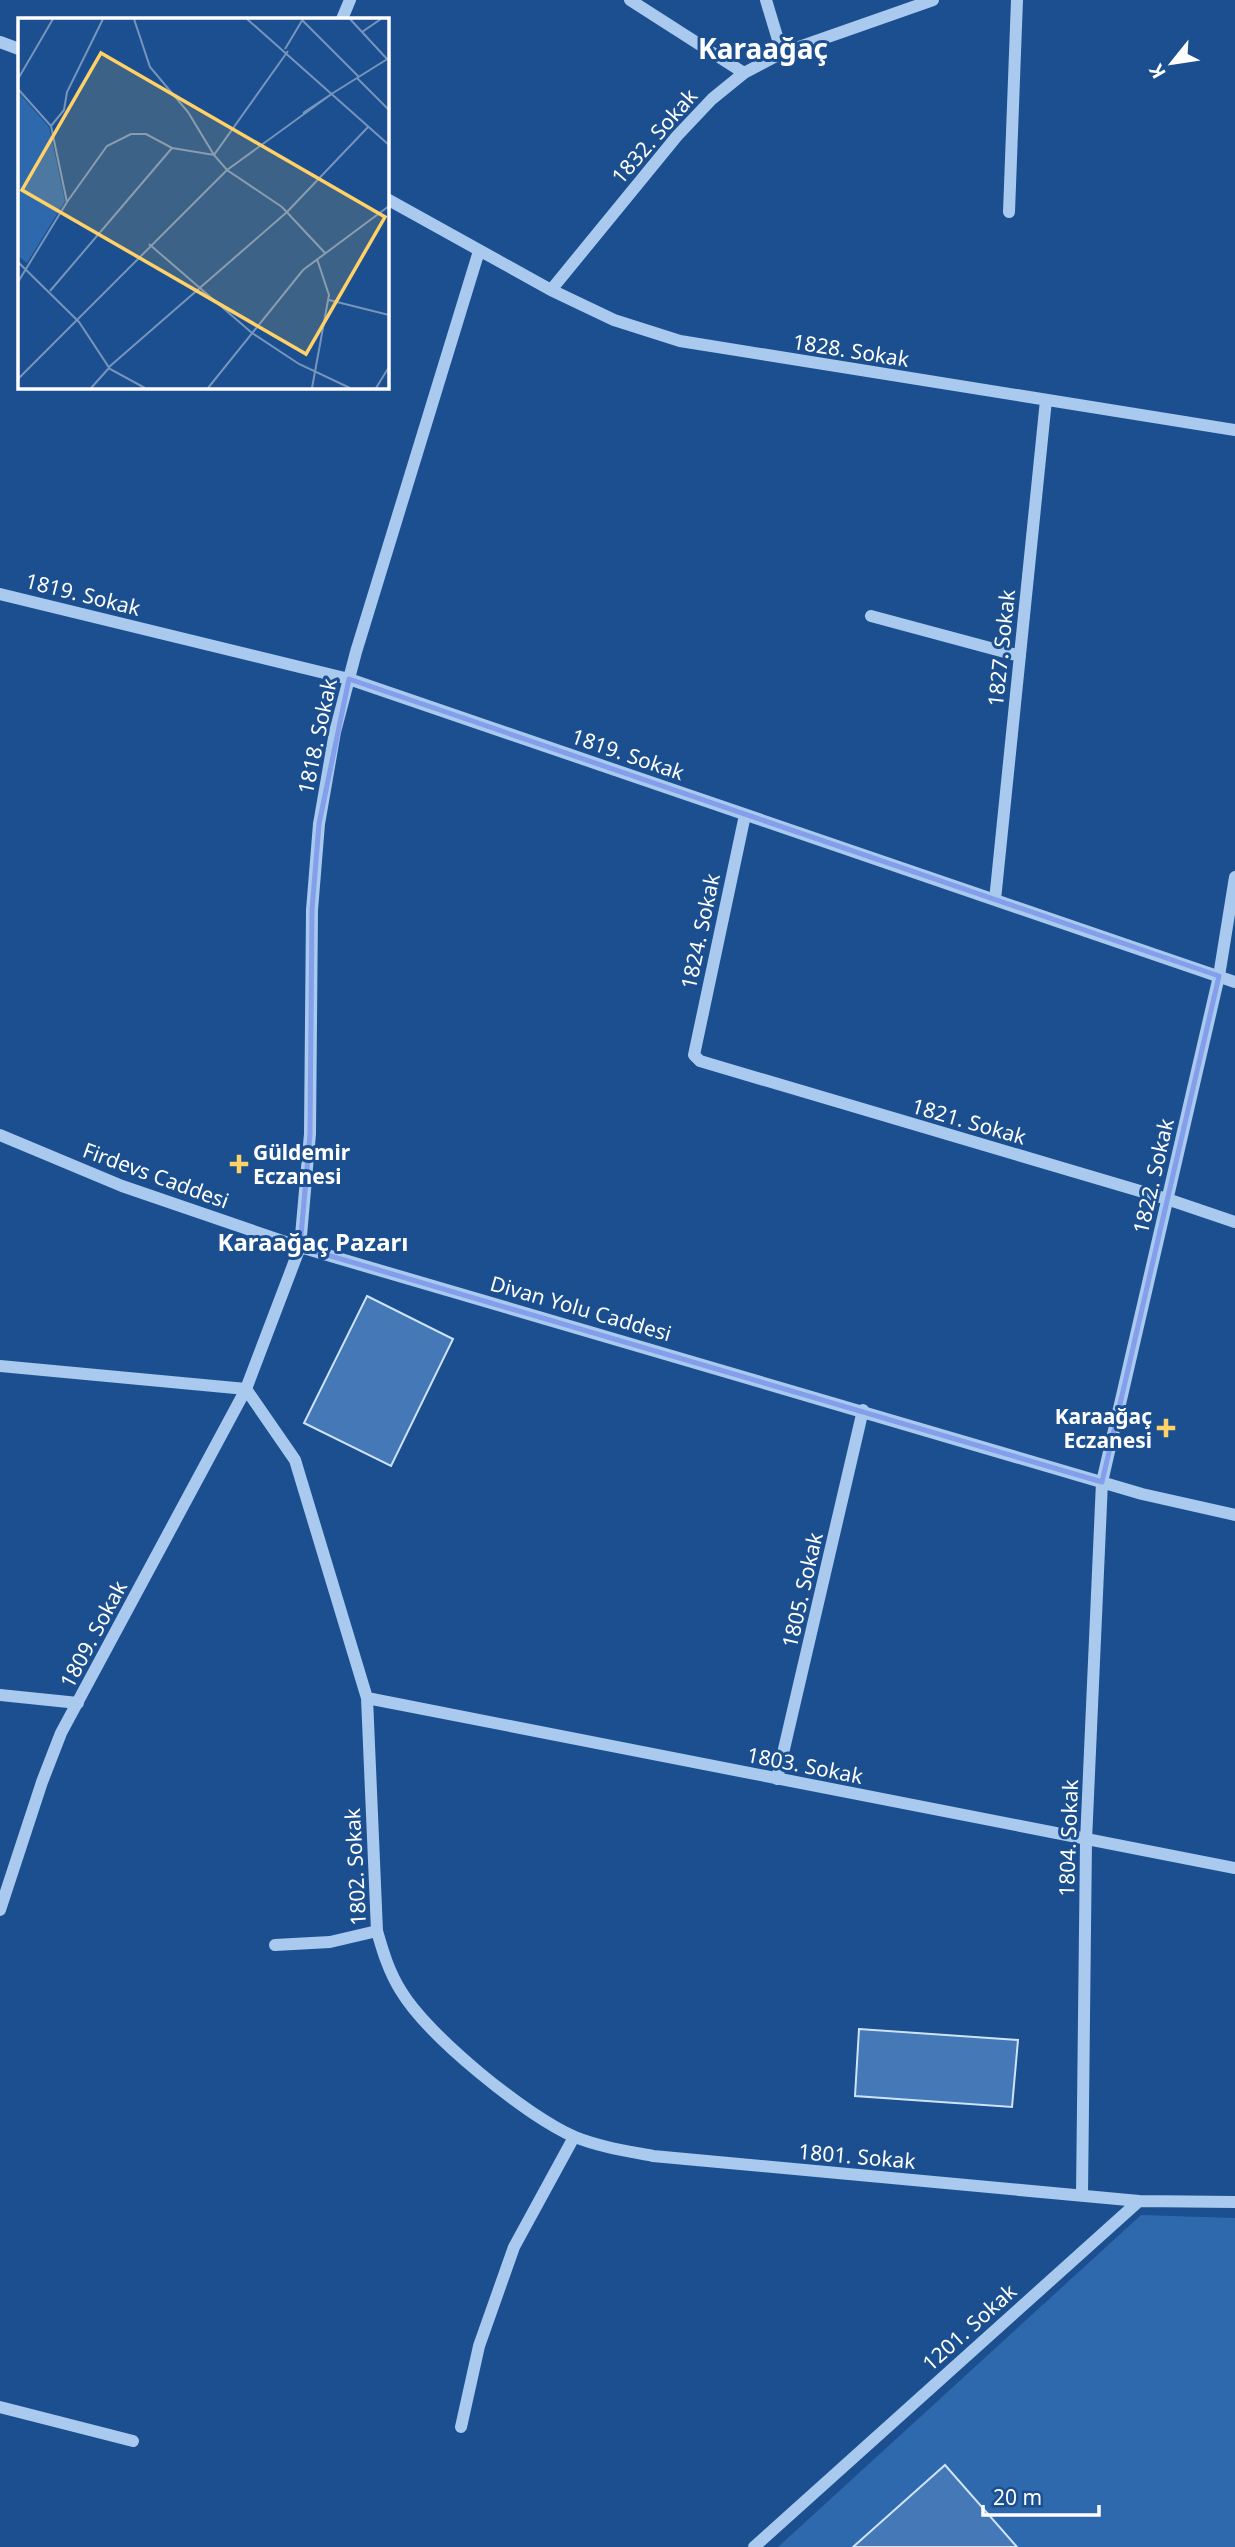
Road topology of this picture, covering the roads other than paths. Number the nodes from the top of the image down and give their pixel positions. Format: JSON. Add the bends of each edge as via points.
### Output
{"nodes":[{"id":1,"x":350,"y":0,"type":"edge"},
{"id":2,"x":630,"y":0,"type":"edge"},
{"id":3,"x":766,"y":0,"type":"edge"},
{"id":4,"x":933,"y":0,"type":"edge"},
{"id":5,"x":1017,"y":0,"type":"edge"},
{"id":6,"x":342,"y":18,"type":"edge"},
{"id":7,"x":0,"y":42,"type":"edge"},
{"id":8,"x":18,"y":49,"type":"edge"},
{"id":9,"x":782,"y":53,"type":"junction"},
{"id":10,"x":744,"y":73,"type":"junction"},
{"id":11,"x":388,"y":200,"type":"edge"},
{"id":12,"x":1009,"y":212,"type":"dead end"},
{"id":13,"x":479,"y":251,"type":"junction"},
{"id":14,"x":551,"y":290,"type":"junction"},
{"id":15,"x":1046,"y":400,"type":"junction"},
{"id":16,"x":1235,"y":430,"type":"edge"},
{"id":17,"x":0,"y":594,"type":"edge"},
{"id":18,"x":871,"y":616,"type":"dead end"},
{"id":19,"x":1020,"y":656,"type":"junction"},
{"id":20,"x":349,"y":679,"type":"junction"},
{"id":21,"x":745,"y":814,"type":"junction"},
{"id":22,"x":1235,"y":877,"type":"edge"},
{"id":23,"x":995,"y":900,"type":"junction"},
{"id":24,"x":1219,"y":976,"type":"junction"},
{"id":25,"x":1235,"y":982,"type":"edge"},
{"id":26,"x":694,"y":1055,"type":"joint"},
{"id":27,"x":0,"y":1135,"type":"edge"},
{"id":28,"x":1167,"y":1199,"type":"junction"},
{"id":29,"x":1235,"y":1222,"type":"edge"},
{"id":30,"x":300,"y":1247,"type":"junction"},
{"id":31,"x":0,"y":1366,"type":"edge"},
{"id":32,"x":246,"y":1389,"type":"junction"},
{"id":33,"x":863,"y":1410,"type":"junction"},
{"id":34,"x":1102,"y":1482,"type":"junction"},
{"id":35,"x":1235,"y":1516,"type":"edge"},
{"id":36,"x":0,"y":1695,"type":"edge"},
{"id":37,"x":368,"y":1698,"type":"junction"},
{"id":38,"x":78,"y":1703,"type":"junction"},
{"id":39,"x":778,"y":1779,"type":"junction"},
{"id":40,"x":1086,"y":1841,"type":"junction"},
{"id":41,"x":1235,"y":1868,"type":"edge"},
{"id":42,"x":0,"y":1910,"type":"edge"},
{"id":43,"x":377,"y":1931,"type":"junction"},
{"id":44,"x":275,"y":1945,"type":"dead end"},
{"id":45,"x":574,"y":2137,"type":"junction"},
{"id":46,"x":1082,"y":2195,"type":"junction"},
{"id":47,"x":1139,"y":2201,"type":"junction"},
{"id":48,"x":1235,"y":2202,"type":"edge"},
{"id":49,"x":0,"y":2407,"type":"edge"},
{"id":50,"x":461,"y":2427,"type":"dead end"},
{"id":51,"x":133,"y":2441,"type":"dead end"},
{"id":52,"x":754,"y":2547,"type":"edge"}],
"edges":[{"from":1,"to":6,"type":"street"},
{"from":2,"to":10,"type":"street"},
{"from":3,"to":9,"type":"street"},
{"from":4,"to":9,"type":"street","name":"1832. Sokak"},
{"from":5,"to":12,"type":"street"},
{"from":7,"to":8,"type":"street"},
{"from":9,"to":10,"type":"street","name":"1832. Sokak"},
{"from":10,"to":14,"type":"street","name":"1832. Sokak","via":[[677,136]]},
{"from":11,"to":13,"type":"street","name":"1828. Sokak"},
{"from":13,"to":14,"type":"street","name":"1828. Sokak"},
{"from":13,"to":20,"type":"street","name":"1818. Sokak"},
{"from":14,"to":15,"type":"street","name":"1828. Sokak","via":[[614,320],[680,341]]},
{"from":15,"to":16,"type":"street","name":"1828. Sokak"},
{"from":15,"to":19,"type":"street","name":"1827. Sokak"},
{"from":17,"to":20,"type":"street","name":"1819. Sokak"},
{"from":18,"to":19,"type":"street"},
{"from":19,"to":23,"type":"street","name":"1827. Sokak"},
{"from":20,"to":21,"type":"street","name":"1819. Sokak"},
{"from":20,"to":30,"type":"street","name":"1818. Sokak","via":[[319,824],[312,910],[310,1134]]},
{"from":21,"to":23,"type":"street","name":"1819. Sokak"},
{"from":21,"to":26,"type":"street","name":"1824. Sokak"},
{"from":22,"to":24,"type":"street","name":"1822. Sokak"},
{"from":23,"to":24,"type":"street","name":"1819. Sokak"},
{"from":24,"to":25,"type":"street","name":"1819. Sokak"},
{"from":24,"to":28,"type":"street","name":"1822. Sokak"},
{"from":26,"to":28,"type":"street","name":"1821. Sokak","via":[[708,1066]]},
{"from":27,"to":30,"type":"street","name":"Firdevs Caddesi","via":[[122,1186]]},
{"from":28,"to":29,"type":"street","name":"1821. Sokak"},
{"from":28,"to":34,"type":"street","name":"1822. Sokak"},
{"from":30,"to":32,"type":"street"},
{"from":30,"to":33,"type":"street","name":"Divan Yolu Caddesi"},
{"from":31,"to":32,"type":"street"},
{"from":32,"to":37,"type":"street","name":"1802. Sokak","via":[[295,1460]]},
{"from":32,"to":38,"type":"street","name":"1809. Sokak"},
{"from":33,"to":34,"type":"street","name":"Divan Yolu Caddesi"},
{"from":33,"to":39,"type":"street","name":"1805. Sokak"},
{"from":34,"to":35,"type":"street","name":"Divan Yolu Caddesi"},
{"from":34,"to":40,"type":"street","name":"1804. Sokak"},
{"from":36,"to":38,"type":"street"},
{"from":37,"to":39,"type":"street","name":"1803. Sokak"},
{"from":37,"to":43,"type":"street","name":"1802. Sokak"},
{"from":38,"to":42,"type":"street","name":"1809. Sokak","via":[[42,1782]]},
{"from":39,"to":40,"type":"street","name":"1803. Sokak"},
{"from":40,"to":41,"type":"street","name":"1803. Sokak"},
{"from":40,"to":46,"type":"street","name":"1804. Sokak"},
{"from":43,"to":44,"type":"street","via":[[330,1942]]},
{"from":43,"to":45,"type":"street","name":"1802. Sokak","via":[[402,1993],[434,2031],[495,2084]]},
{"from":45,"to":46,"type":"street","name":"1801. Sokak","via":[[653,2156]]},
{"from":45,"to":50,"type":"street","via":[[514,2247],[483,2335]]},
{"from":46,"to":47,"type":"street","name":"1801. Sokak"},
{"from":47,"to":48,"type":"street"},
{"from":47,"to":52,"type":"street","name":"1201. Sokak"},
{"from":49,"to":51,"type":"street"}]}
